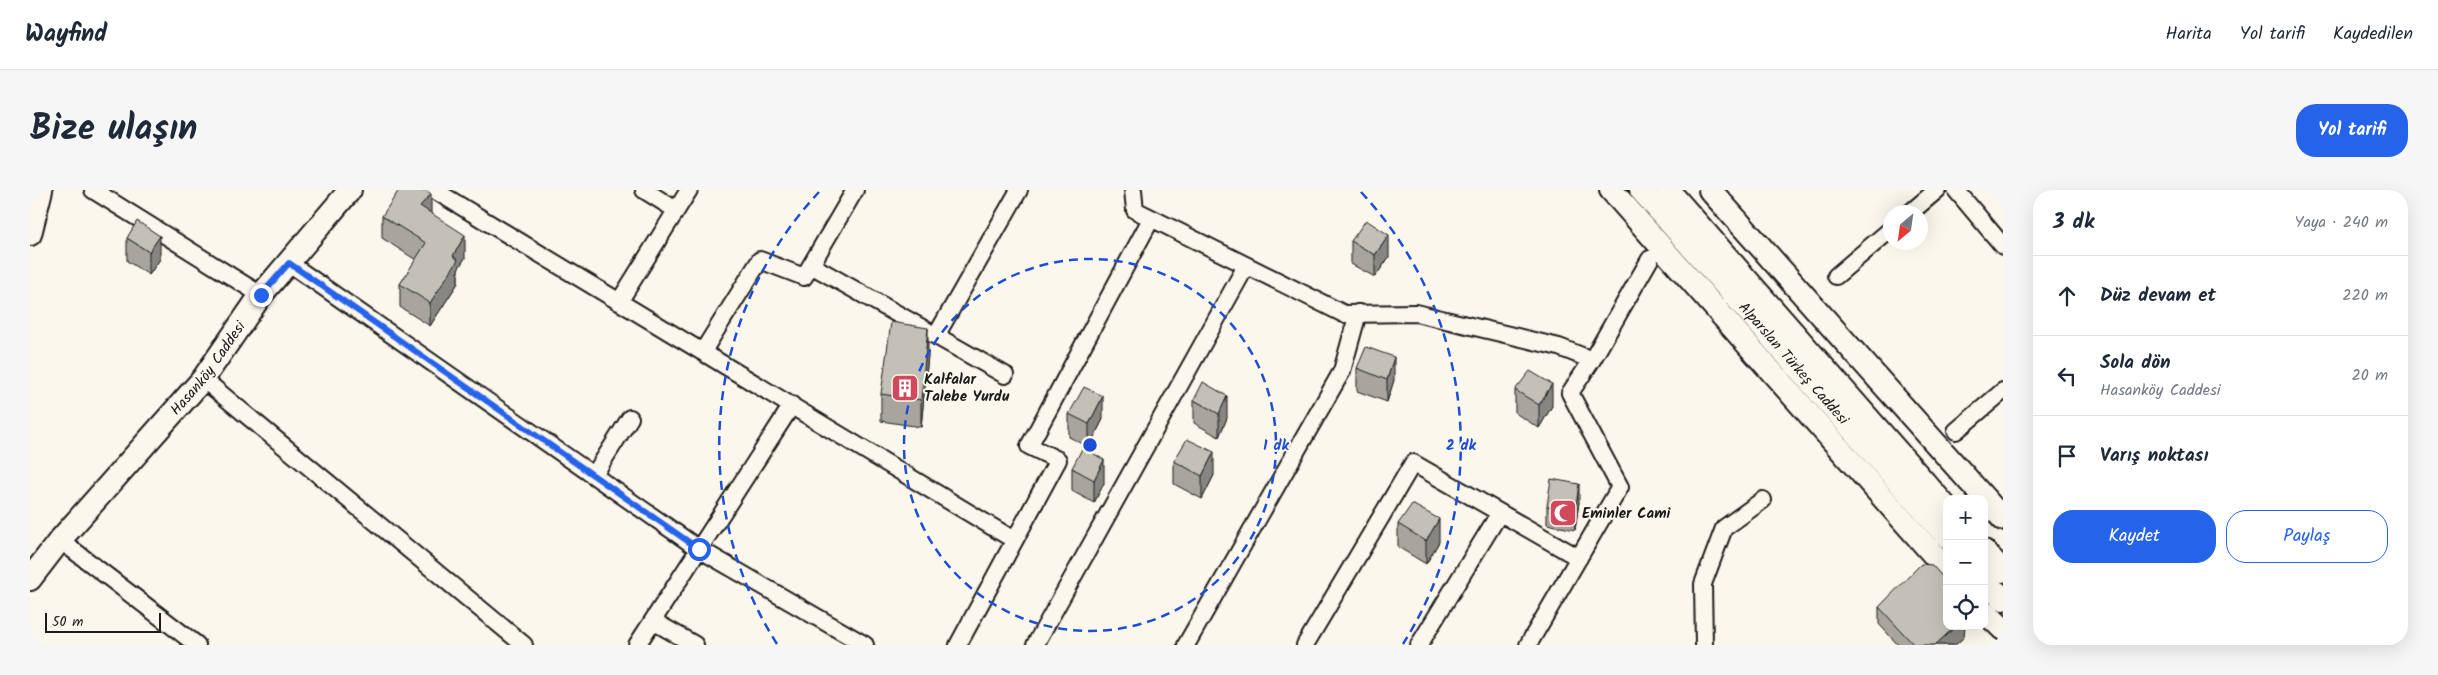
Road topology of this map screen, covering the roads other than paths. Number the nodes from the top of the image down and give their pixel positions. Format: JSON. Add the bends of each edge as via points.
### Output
{"nodes":[{"id":1,"x":41,"y":190,"type":"edge"},
{"id":2,"x":93,"y":190,"type":"edge"},
{"id":3,"x":350,"y":190,"type":"edge"},
{"id":4,"x":434,"y":190,"type":"edge"},
{"id":5,"x":644,"y":190,"type":"edge"},
{"id":6,"x":689,"y":190,"type":"edge"},
{"id":7,"x":854,"y":190,"type":"edge"},
{"id":8,"x":1019,"y":190,"type":"edge"},
{"id":9,"x":1133,"y":190,"type":"edge"},
{"id":10,"x":1610,"y":190,"type":"edge"},
{"id":11,"x":1641,"y":190,"type":"edge"},
{"id":12,"x":1668,"y":190,"type":"edge"},
{"id":13,"x":1710,"y":190,"type":"edge"},
{"id":14,"x":1937,"y":190,"type":"edge"},
{"id":15,"x":1956,"y":190,"type":"edge"},
{"id":16,"x":1919,"y":205,"type":"edge"},
{"id":17,"x":676,"y":210,"type":"junction"},
{"id":18,"x":1151,"y":219,"type":"junction"},
{"id":19,"x":30,"y":234,"type":"edge"},
{"id":20,"x":1883,"y":236,"type":"edge"},
{"id":21,"x":2003,"y":246,"type":"edge"},
{"id":22,"x":1650,"y":258,"type":"dead end"},
{"id":23,"x":289,"y":263,"type":"junction"},
{"id":24,"x":811,"y":265,"type":"junction"},
{"id":25,"x":1246,"y":266,"type":"junction"},
{"id":26,"x":1836,"y":276,"type":"dead end"},
{"id":27,"x":261,"y":295,"type":"junction"},
{"id":28,"x":619,"y":302,"type":"junction"},
{"id":29,"x":1358,"y":313,"type":"junction"},
{"id":30,"x":936,"y":336,"type":"junction"},
{"id":31,"x":704,"y":351,"type":"junction"},
{"id":32,"x":1592,"y":360,"type":"junction"},
{"id":33,"x":1005,"y":375,"type":"dead end"},
{"id":34,"x":203,"y":379,"type":"junction"},
{"id":35,"x":2003,"y":390,"type":"edge"},
{"id":36,"x":792,"y":405,"type":"junction"},
{"id":37,"x":630,"y":418,"type":"dead end"},
{"id":38,"x":1956,"y":431,"type":"dead end"},
{"id":39,"x":594,"y":475,"type":"junction"},
{"id":40,"x":1763,"y":500,"type":"dead end"},
{"id":41,"x":1943,"y":503,"type":"edge"},
{"id":42,"x":1499,"y":514,"type":"junction"},
{"id":43,"x":2003,"y":519,"type":"edge"},
{"id":44,"x":1943,"y":531,"type":"edge"},
{"id":45,"x":60,"y":540,"type":"junction"},
{"id":46,"x":1014,"y":540,"type":"junction"},
{"id":47,"x":699,"y":549,"type":"junction"},
{"id":48,"x":1988,"y":555,"type":"edge"},
{"id":49,"x":1578,"y":558,"type":"junction"},
{"id":50,"x":30,"y":559,"type":"edge"},
{"id":51,"x":1943,"y":565,"type":"edge"},
{"id":52,"x":2003,"y":572,"type":"edge"},
{"id":53,"x":30,"y":578,"type":"edge"},
{"id":54,"x":1988,"y":583,"type":"edge"},
{"id":55,"x":2003,"y":599,"type":"edge"},
{"id":56,"x":1988,"y":615,"type":"edge"},
{"id":57,"x":652,"y":622,"type":"junction"},
{"id":58,"x":2003,"y":630,"type":"edge"},
{"id":59,"x":197,"y":645,"type":"edge"},
{"id":60,"x":524,"y":645,"type":"edge"},
{"id":61,"x":638,"y":645,"type":"edge"},
{"id":62,"x":695,"y":645,"type":"edge"},
{"id":63,"x":864,"y":645,"type":"edge"},
{"id":64,"x":958,"y":645,"type":"edge"},
{"id":65,"x":1035,"y":645,"type":"edge"},
{"id":66,"x":1186,"y":645,"type":"edge"},
{"id":67,"x":1305,"y":645,"type":"edge"},
{"id":68,"x":1419,"y":645,"type":"edge"},
{"id":69,"x":1528,"y":645,"type":"edge"},
{"id":70,"x":1704,"y":645,"type":"edge"}],
"edges":[{"from":1,"to":19,"type":"main road"},
{"from":2,"to":27,"type":"street"},
{"from":3,"to":23,"type":"main road","name":"Hasanköy Caddesi"},
{"from":4,"to":28,"type":"street"},
{"from":5,"to":17,"type":"street"},
{"from":6,"to":17,"type":"street"},
{"from":7,"to":24,"type":"street"},
{"from":8,"to":30,"type":"street"},
{"from":9,"to":18,"type":"street","via":[[1135,210]]},
{"from":10,"to":51,"type":"main road"},
{"from":11,"to":44,"type":"main road","name":"Alparslan Türkeş Caddesi"},
{"from":12,"to":41,"type":"main road","name":"Alparslan Türkeş Caddesi"},
{"from":13,"to":43,"type":"main road"},
{"from":14,"to":16,"type":"street"},
{"from":15,"to":21,"type":"street"},
{"from":17,"to":28,"type":"street"},
{"from":18,"to":25,"type":"street"},
{"from":18,"to":46,"type":"street","via":[[1029,446],[1058,460]]},
{"from":20,"to":26,"type":"street"},
{"from":22,"to":32,"type":"street"},
{"from":23,"to":27,"type":"main road","name":"Hasanköy Caddesi"},
{"from":23,"to":39,"type":"street"},
{"from":24,"to":30,"type":"street"},
{"from":24,"to":31,"type":"street","via":[[804,277],[760,260]]},
{"from":25,"to":29,"type":"street","via":[[1344,314]]},
{"from":25,"to":65,"type":"street"},
{"from":27,"to":34,"type":"main road","name":"Hasanköy Caddesi"},
{"from":28,"to":31,"type":"street"},
{"from":29,"to":32,"type":"street","via":[[1416,313],[1560,347]]},
{"from":29,"to":66,"type":"street","via":[[1342,371]]},
{"from":30,"to":33,"type":"street"},
{"from":31,"to":36,"type":"street"},
{"from":32,"to":49,"type":"street","via":[[1570,393],[1620,487]]},
{"from":34,"to":45,"type":"main road","name":"Hasanköy Caddesi"},
{"from":34,"to":60,"type":"street"},
{"from":35,"to":38,"type":"street"},
{"from":36,"to":46,"type":"street"},
{"from":36,"to":47,"type":"street"},
{"from":37,"to":39,"type":"street"},
{"from":39,"to":47,"type":"street"},
{"from":40,"to":70,"type":"street","via":[[1724,528],[1703,584]]},
{"from":42,"to":49,"type":"street"},
{"from":42,"to":67,"type":"street","via":[[1413,463]]},
{"from":42,"to":68,"type":"street"},
{"from":45,"to":50,"type":"main road","name":"Hasanköy Caddesi"},
{"from":45,"to":53,"type":"main road","name":"Hasanköy Caddesi"},
{"from":45,"to":59,"type":"street"},
{"from":46,"to":64,"type":"street"},
{"from":47,"to":57,"type":"street"},
{"from":47,"to":63,"type":"street"},
{"from":48,"to":52,"type":"main road"},
{"from":49,"to":69,"type":"street"},
{"from":54,"to":55,"type":"main road"},
{"from":56,"to":58,"type":"main road"},
{"from":57,"to":61,"type":"street"},
{"from":57,"to":62,"type":"street"}]}
